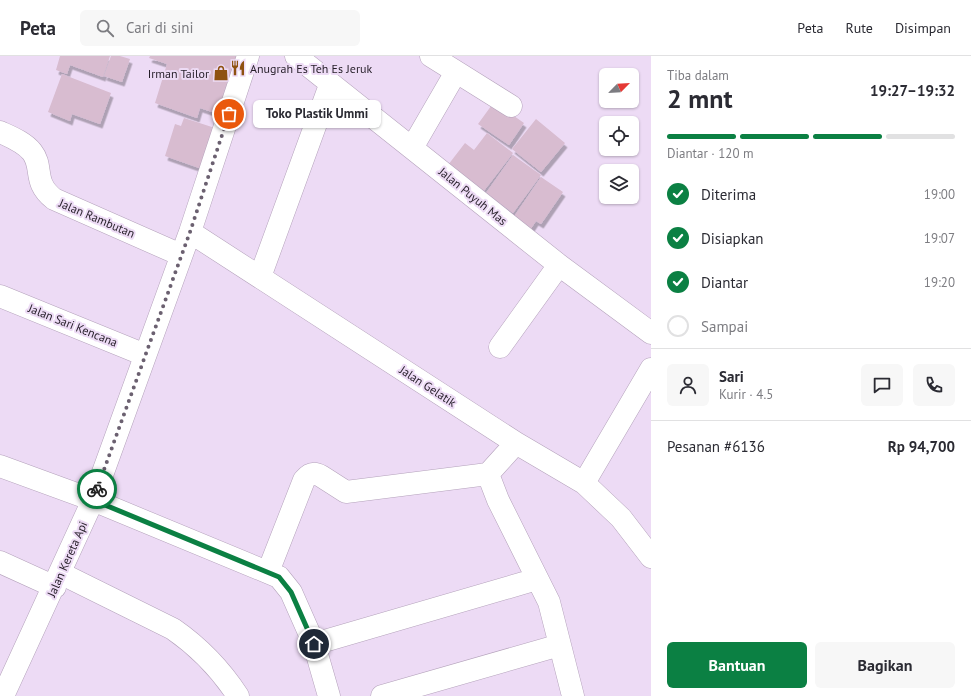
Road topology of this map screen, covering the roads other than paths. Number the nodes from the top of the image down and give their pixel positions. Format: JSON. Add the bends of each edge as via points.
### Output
{"nodes":[{"id":1,"x":248,"y":56,"type":"edge"},
{"id":2,"x":296,"y":56,"type":"edge"},
{"id":3,"x":431,"y":56,"type":"edge"},
{"id":4,"x":456,"y":72,"type":"junction"},
{"id":5,"x":330,"y":85,"type":"junction"},
{"id":6,"x":511,"y":106,"type":"dead end"},
{"id":7,"x":0,"y":132,"type":"edge"},
{"id":8,"x":412,"y":148,"type":"junction"},
{"id":9,"x":190,"y":232,"type":"junction"},
{"id":10,"x":181,"y":255,"type":"junction"},
{"id":11,"x":559,"y":265,"type":"junction"},
{"id":12,"x":260,"y":277,"type":"junction"},
{"id":13,"x":0,"y":296,"type":"edge"},
{"id":14,"x":651,"y":333,"type":"edge"},
{"id":15,"x":500,"y":347,"type":"dead end"},
{"id":16,"x":145,"y":355,"type":"junction"},
{"id":17,"x":651,"y":369,"type":"edge"},
{"id":18,"x":516,"y":443,"type":"junction"},
{"id":19,"x":0,"y":466,"type":"edge"},
{"id":20,"x":488,"y":474,"type":"junction"},
{"id":21,"x":584,"y":483,"type":"junction"},
{"id":22,"x":93,"y":500,"type":"junction"},
{"id":23,"x":651,"y":557,"type":"edge"},
{"id":24,"x":0,"y":562,"type":"edge"},
{"id":25,"x":268,"y":572,"type":"junction"},
{"id":26,"x":537,"y":579,"type":"junction"},
{"id":27,"x":58,"y":580,"type":"junction"},
{"id":28,"x":314,"y":644,"type":"junction"},
{"id":29,"x":560,"y":645,"type":"junction"},
{"id":30,"x":3,"y":696,"type":"edge"},
{"id":31,"x":238,"y":696,"type":"edge"},
{"id":32,"x":329,"y":696,"type":"edge"},
{"id":33,"x":382,"y":696,"type":"edge"},
{"id":34,"x":573,"y":696,"type":"edge"}],
"edges":[{"from":1,"to":9,"type":"street","name":"Jalan Kereta Api"},
{"from":2,"to":5,"type":"street","name":"Jalan Puyuh Mas"},
{"from":3,"to":4,"type":"street"},
{"from":4,"to":6,"type":"street"},
{"from":4,"to":8,"type":"street"},
{"from":5,"to":8,"type":"street","name":"Jalan Puyuh Mas"},
{"from":5,"to":12,"type":"street"},
{"from":7,"to":10,"type":"street","name":"Jalan Rambutan","via":[[22,142],[32,151],[37,161],[39,179],[47,194],[54,199]]},
{"from":8,"to":11,"type":"street","name":"Jalan Puyuh Mas"},
{"from":9,"to":10,"type":"street","name":"Jalan Kereta Api"},
{"from":9,"to":12,"type":"street","name":"Jalan Gelatik"},
{"from":10,"to":16,"type":"street","name":"Jalan Kereta Api"},
{"from":11,"to":14,"type":"street","name":"Jalan Puyuh Mas"},
{"from":11,"to":15,"type":"street"},
{"from":12,"to":18,"type":"street","name":"Jalan Gelatik"},
{"from":13,"to":16,"type":"street","name":"Jalan Sari Kencana"},
{"from":16,"to":22,"type":"street","name":"Jalan Kereta Api"},
{"from":17,"to":21,"type":"street"},
{"from":18,"to":20,"type":"street"},
{"from":18,"to":21,"type":"street","name":"Jalan Gelatik"},
{"from":19,"to":22,"type":"street"},
{"from":20,"to":25,"type":"street","via":[[346,492],[321,476],[310,474],[304,480]]},
{"from":20,"to":26,"type":"street"},
{"from":21,"to":23,"type":"street","name":"Jalan Gelatik","via":[[620,518]]},
{"from":22,"to":25,"type":"street"},
{"from":22,"to":27,"type":"street","name":"Jalan Kereta Api"},
{"from":24,"to":27,"type":"street"},
{"from":25,"to":28,"type":"street","via":[[279,577],[289,588]]},
{"from":26,"to":28,"type":"street"},
{"from":26,"to":29,"type":"street","via":[[550,602]]},
{"from":27,"to":30,"type":"street","name":"Jalan Kereta Api"},
{"from":27,"to":31,"type":"street","via":[[173,629],[216,667]]},
{"from":28,"to":32,"type":"street"},
{"from":29,"to":33,"type":"street"},
{"from":29,"to":34,"type":"street"}]}
